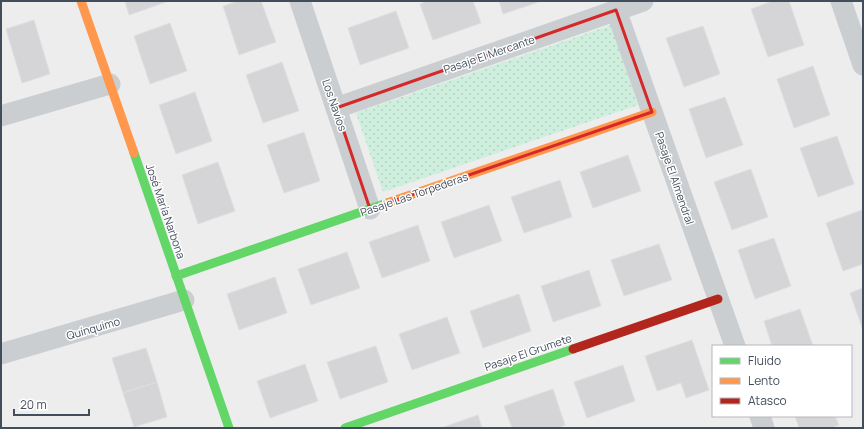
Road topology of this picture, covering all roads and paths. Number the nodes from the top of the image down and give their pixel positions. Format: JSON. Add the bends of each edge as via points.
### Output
{"nodes":[{"id":1,"x":81,"y":1,"type":"edge"},
{"id":2,"x":300,"y":1,"type":"edge"},
{"id":3,"x":643,"y":1,"type":"edge"},
{"id":4,"x":841,"y":1,"type":"edge"},
{"id":5,"x":616,"y":10,"type":"junction"},
{"id":6,"x":858,"y":32,"type":"edge"},
{"id":7,"x":863,"y":65,"type":"edge"},
{"id":8,"x":110,"y":84,"type":"junction"},
{"id":9,"x":336,"y":108,"type":"junction"},
{"id":10,"x":652,"y":112,"type":"junction"},
{"id":11,"x":1,"y":116,"type":"edge"},
{"id":12,"x":370,"y":209,"type":"junction"},
{"id":13,"x":176,"y":276,"type":"junction"},
{"id":14,"x":718,"y":299,"type":"junction"},
{"id":15,"x":184,"y":300,"type":"junction"},
{"id":16,"x":735,"y":345,"type":"edge"},
{"id":17,"x":1,"y":354,"type":"edge"},
{"id":18,"x":760,"y":417,"type":"edge"},
{"id":19,"x":229,"y":428,"type":"edge"},
{"id":20,"x":345,"y":428,"type":"edge"},
{"id":21,"x":764,"y":428,"type":"edge"}],
"edges":[{"from":1,"to":8,"type":"street","name":"José María Narbona"},
{"from":2,"to":9,"type":"street","name":"Los Navíos"},
{"from":3,"to":5,"type":"street","name":"Pasaje El Mercante"},
{"from":4,"to":6,"type":"street"},
{"from":5,"to":9,"type":"street","name":"Pasaje El Mercante"},
{"from":5,"to":10,"type":"street","name":"Pasaje El Almendral"},
{"from":6,"to":7,"type":"street"},
{"from":8,"to":11,"type":"street"},
{"from":8,"to":13,"type":"street","name":"José María Narbona"},
{"from":9,"to":12,"type":"street","name":"Los Navíos"},
{"from":10,"to":12,"type":"street","name":"Pasaje Las Torpederas"},
{"from":10,"to":14,"type":"street","name":"Pasaje El Almendral"},
{"from":12,"to":13,"type":"street","name":"Pasaje Las Torpederas"},
{"from":13,"to":15,"type":"street","name":"José María Narbona"},
{"from":14,"to":16,"type":"street","name":"Pasaje El Almendral"},
{"from":14,"to":20,"type":"street","name":"Pasaje El Grumete"},
{"from":15,"to":17,"type":"street","name":"Quínquimo"},
{"from":15,"to":19,"type":"street","name":"José María Narbona"},
{"from":18,"to":21,"type":"street"}]}
